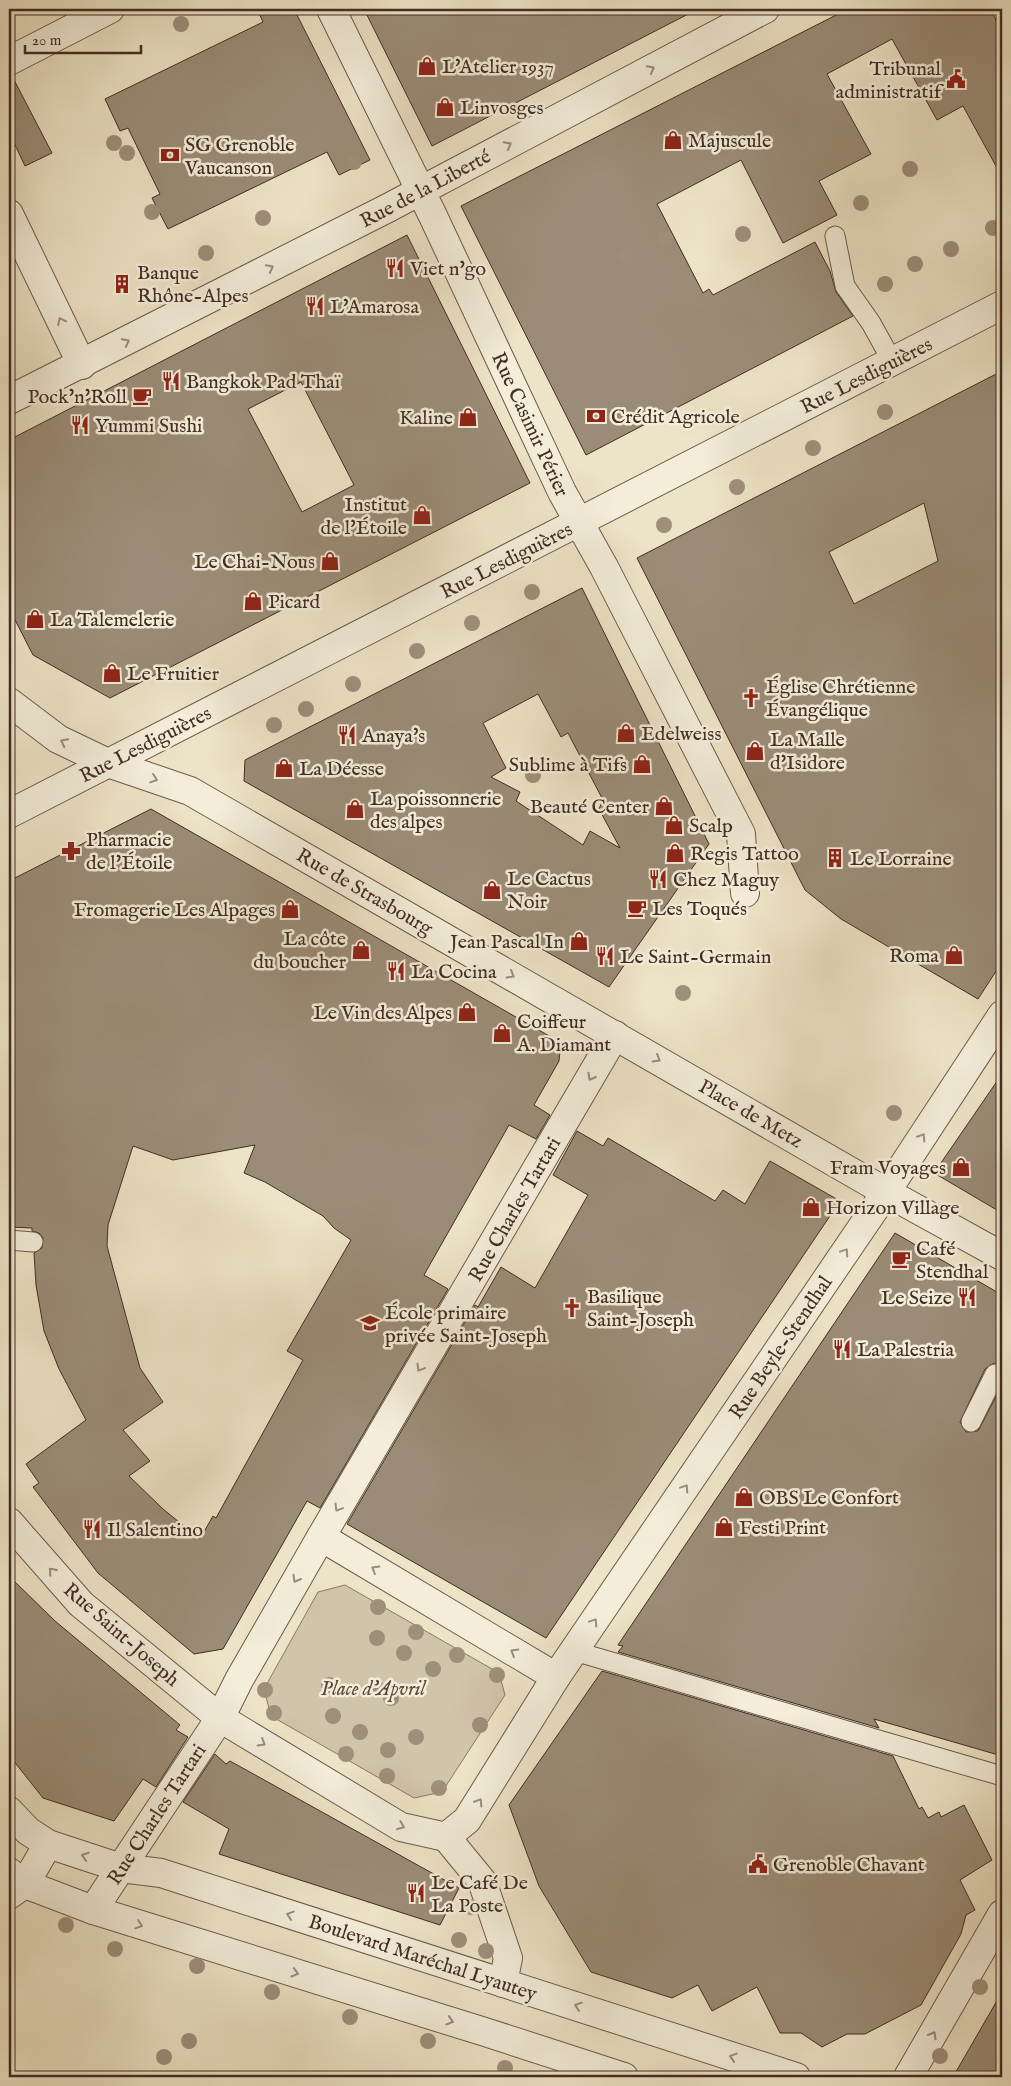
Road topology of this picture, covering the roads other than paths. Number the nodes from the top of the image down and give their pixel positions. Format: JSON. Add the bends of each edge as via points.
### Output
{"nodes":[{"id":1,"x":110,"y":9,"type":"edge"},
{"id":2,"x":331,"y":9,"type":"edge"},
{"id":3,"x":765,"y":9,"type":"edge"},
{"id":4,"x":9,"y":61,"type":"edge"},
{"id":5,"x":420,"y":191,"type":"junction"},
{"id":6,"x":9,"y":214,"type":"edge"},
{"id":7,"x":835,"y":236,"type":"dead end"},
{"id":8,"x":1002,"y":305,"type":"edge"},
{"id":9,"x":892,"y":361,"type":"junction"},
{"id":10,"x":82,"y":364,"type":"junction"},
{"id":11,"x":9,"y":400,"type":"edge"},
{"id":12,"x":578,"y":523,"type":"junction"},
{"id":13,"x":9,"y":702,"type":"edge"},
{"id":14,"x":108,"y":762,"type":"junction"},
{"id":15,"x":9,"y":814,"type":"edge"},
{"id":16,"x":745,"y":894,"type":"dead end"},
{"id":17,"x":1002,"y":1015,"type":"edge"},
{"id":18,"x":615,"y":1035,"type":"junction"},
{"id":19,"x":886,"y":1192,"type":"junction"},
{"id":20,"x":9,"y":1240,"type":"edge"},
{"id":21,"x":33,"y":1242,"type":"dead end"},
{"id":22,"x":1002,"y":1256,"type":"edge"},
{"id":23,"x":995,"y":1374,"type":"dead end"},
{"id":24,"x":971,"y":1422,"type":"dead end"},
{"id":25,"x":9,"y":1522,"type":"edge"},
{"id":26,"x":321,"y":1537,"type":"junction"},
{"id":27,"x":574,"y":1651,"type":"junction"},
{"id":28,"x":556,"y":1677,"type":"junction"},
{"id":29,"x":220,"y":1718,"type":"junction"},
{"id":30,"x":1002,"y":1776,"type":"edge"},
{"id":31,"x":9,"y":1811,"type":"edge"},
{"id":32,"x":446,"y":1837,"type":"junction"},
{"id":33,"x":48,"y":1844,"type":"junction"},
{"id":34,"x":121,"y":1868,"type":"junction"},
{"id":35,"x":14,"y":1884,"type":"edge"},
{"id":36,"x":93,"y":1910,"type":"junction"},
{"id":37,"x":1002,"y":1914,"type":"edge"},
{"id":38,"x":503,"y":1983,"type":"junction"},
{"id":39,"x":624,"y":2077,"type":"edge"},
{"id":40,"x":796,"y":2077,"type":"edge"},
{"id":41,"x":908,"y":2077,"type":"edge"}],
"edges":[{"from":1,"to":4,"type":"street"},
{"from":2,"to":5,"type":"street","name":"Rue Casimir Périer"},
{"from":5,"to":3,"type":"street","name":"Rue de la Liberté","one_way":true},
{"from":10,"to":5,"type":"street","name":"Rue de la Liberté","one_way":true},
{"from":5,"to":12,"type":"street","name":"Rue Casimir Périer"},
{"from":10,"to":6,"type":"street","one_way":true},
{"from":7,"to":9,"type":"lane","via":[[845,286]]},
{"from":8,"to":9,"type":"street","name":"Rue Lesdiguières"},
{"from":9,"to":12,"type":"street","name":"Rue Lesdiguières"},
{"from":10,"to":11,"type":"street","name":"Rue de la Liberté"},
{"from":12,"to":14,"type":"street","name":"Rue Lesdiguières"},
{"from":12,"to":16,"type":"street","name":"Rue Casimir Périer","via":[[604,567],[741,834]]},
{"from":14,"to":13,"type":"street","name":"Rue de Strasbourg","one_way":true,"via":[[58,739]]},
{"from":14,"to":15,"type":"street","name":"Rue Lesdiguières"},
{"from":14,"to":18,"type":"street","name":"Rue de Strasbourg","one_way":true,"via":[[190,791]]},
{"from":19,"to":17,"type":"street","name":"Rue Beyle-Stendhal","one_way":true},
{"from":18,"to":19,"type":"street","name":"Place de Metz","one_way":true},
{"from":18,"to":26,"type":"street","name":"Rue Charles Tartari","one_way":true},
{"from":19,"to":22,"type":"street"},
{"from":27,"to":19,"type":"street","name":"Rue Beyle-Stendhal","one_way":true},
{"from":20,"to":21,"type":"lane"},
{"from":23,"to":24,"type":"lane"},
{"from":29,"to":25,"type":"street","name":"Rue Saint-Joseph","one_way":true,"via":[[81,1604]]},
{"from":28,"to":26,"type":"street","one_way":true},
{"from":26,"to":29,"type":"street","one_way":true},
{"from":27,"to":28,"type":"street","name":"Rue Beyle-Stendhal"},
{"from":27,"to":30,"type":"lane"},
{"from":32,"to":28,"type":"street","one_way":true,"via":[[467,1820]]},
{"from":29,"to":32,"type":"street","one_way":true,"via":[[401,1828]]},
{"from":29,"to":34,"type":"street","name":"Rue Charles Tartari"},
{"from":31,"to":33,"type":"street","name":"Boulevard Maréchal Lyautey","via":[[28,1831]]},
{"from":32,"to":38,"type":"street","via":[[482,1881],[508,1958]]},
{"from":34,"to":33,"type":"street","name":"Boulevard Maréchal Lyautey","one_way":true},
{"from":33,"to":35,"type":"street"},
{"from":34,"to":36,"type":"street","name":"Rue Charles Tartari"},
{"from":38,"to":34,"type":"street","name":"Boulevard Maréchal Lyautey","one_way":true,"via":[[161,1874]]},
{"from":35,"to":36,"type":"street"},
{"from":36,"to":39,"type":"street","one_way":true},
{"from":41,"to":37,"type":"street","one_way":true},
{"from":40,"to":38,"type":"street","name":"Boulevard Maréchal Lyautey","one_way":true}]}
